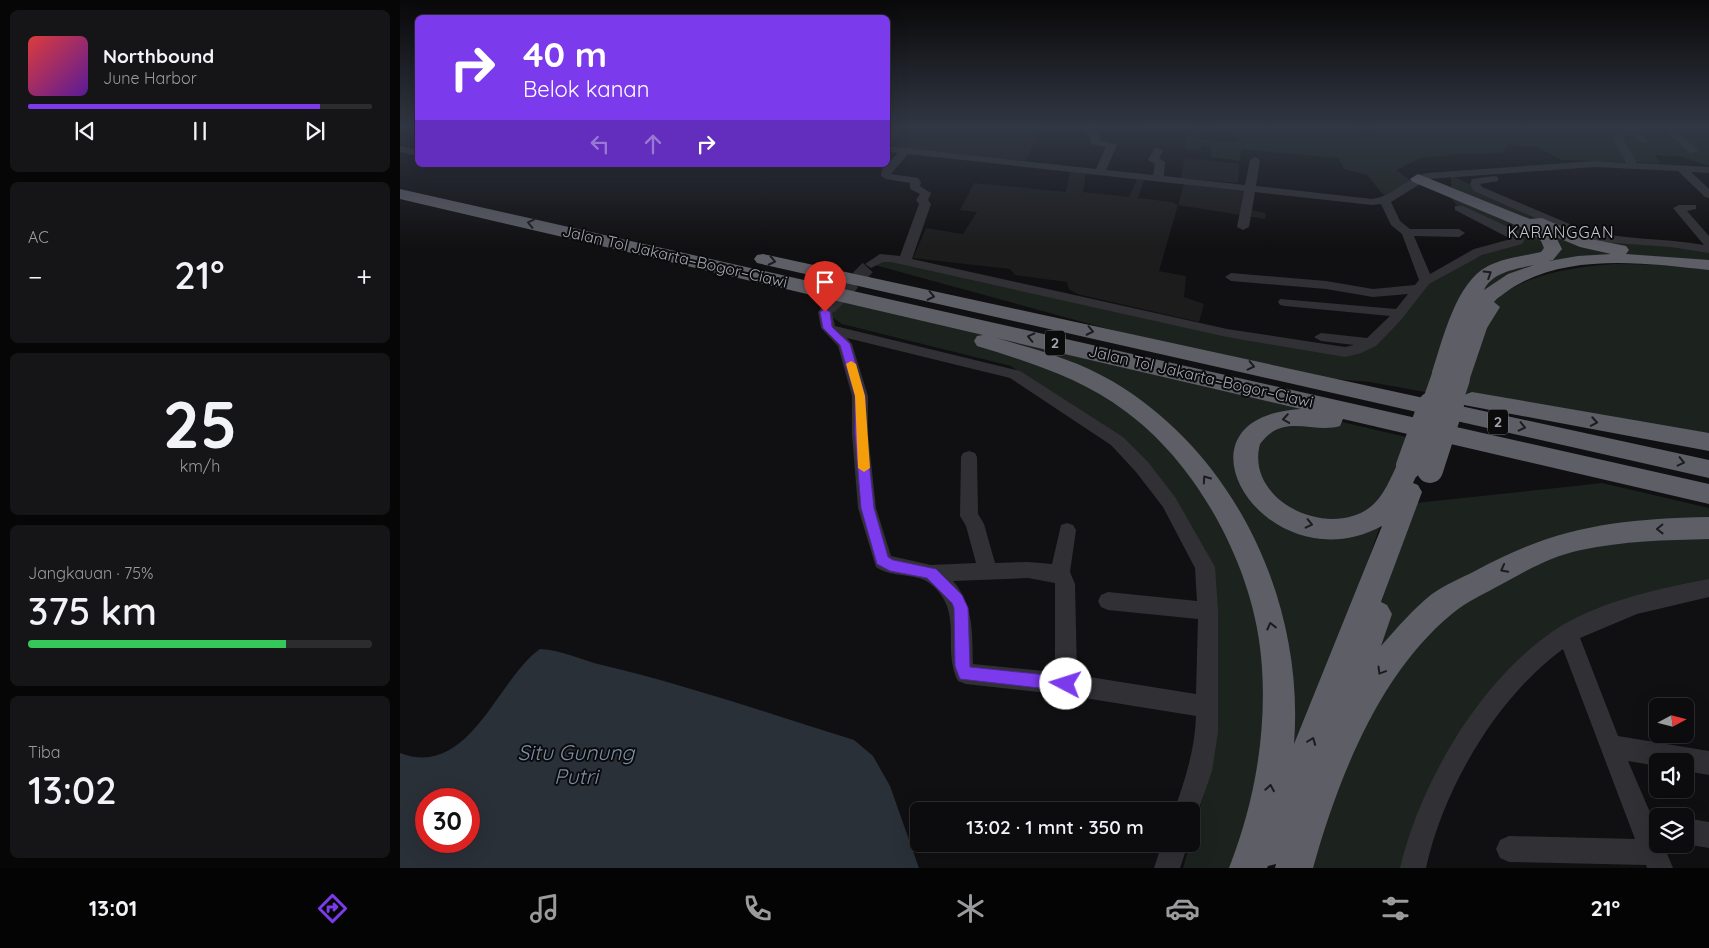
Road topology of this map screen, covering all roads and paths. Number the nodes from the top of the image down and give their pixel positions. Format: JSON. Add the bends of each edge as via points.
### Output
{"nodes":[{"id":1,"x":889,"y":168,"type":"edge"},
{"id":2,"x":1073,"y":168,"type":"edge"},
{"id":3,"x":1102,"y":168,"type":"edge"},
{"id":4,"x":1159,"y":168,"type":"edge"},
{"id":5,"x":1254,"y":168,"type":"edge"},
{"id":6,"x":1542,"y":168,"type":"edge"},
{"id":7,"x":1672,"y":168,"type":"edge"},
{"id":8,"x":1680,"y":168,"type":"junction"},
{"id":9,"x":1520,"y":169,"type":"junction"},
{"id":10,"x":1709,"y":170,"type":"edge"},
{"id":11,"x":1100,"y":172,"type":"junction"},
{"id":12,"x":1158,"y":178,"type":"junction"},
{"id":13,"x":400,"y":180,"type":"edge"},
{"id":14,"x":1433,"y":182,"type":"junction"},
{"id":15,"x":1250,"y":189,"type":"junction"},
{"id":16,"x":400,"y":194,"type":"edge"},
{"id":17,"x":1709,"y":195,"type":"edge"},
{"id":18,"x":1385,"y":201,"type":"junction"},
{"id":19,"x":1692,"y":207,"type":"dead end"},
{"id":20,"x":1459,"y":208,"type":"dead end"},
{"id":21,"x":1243,"y":227,"type":"dead end"},
{"id":22,"x":1407,"y":232,"type":"junction"},
{"id":23,"x":1459,"y":233,"type":"dead end"},
{"id":24,"x":1709,"y":243,"type":"edge"},
{"id":25,"x":1709,"y":249,"type":"edge"},
{"id":26,"x":1709,"y":256,"type":"edge"},
{"id":27,"x":905,"y":260,"type":"junction"},
{"id":28,"x":871,"y":264,"type":"tunnel mouth"},
{"id":29,"x":1709,"y":267,"type":"edge"},
{"id":30,"x":1231,"y":277,"type":"dead end"},
{"id":31,"x":1423,"y":285,"type":"junction"},
{"id":32,"x":838,"y":301,"type":"junction"},
{"id":33,"x":1284,"y":302,"type":"dead end"},
{"id":34,"x":1399,"y":312,"type":"junction"},
{"id":35,"x":832,"y":330,"type":"junction"},
{"id":36,"x":1321,"y":337,"type":"dead end"},
{"id":37,"x":1371,"y":343,"type":"junction"},
{"id":38,"x":1287,"y":375,"type":"junction"},
{"id":39,"x":1452,"y":376,"type":"junction"},
{"id":40,"x":1709,"y":442,"type":"edge"},
{"id":41,"x":969,"y":457,"type":"dead end"},
{"id":42,"x":1419,"y":468,"type":"junction"},
{"id":43,"x":1709,"y":469,"type":"edge"},
{"id":44,"x":1709,"y":494,"type":"edge"},
{"id":45,"x":1709,"y":508,"type":"edge"},
{"id":46,"x":1709,"y":528,"type":"edge"},
{"id":47,"x":1067,"y":530,"type":"dead end"},
{"id":48,"x":987,"y":570,"type":"junction"},
{"id":49,"x":931,"y":573,"type":"junction"},
{"id":50,"x":1060,"y":574,"type":"junction"},
{"id":51,"x":1709,"y":588,"type":"edge"},
{"id":52,"x":1108,"y":600,"type":"dead end"},
{"id":53,"x":1208,"y":611,"type":"junction"},
{"id":54,"x":1568,"y":634,"type":"junction"},
{"id":55,"x":1066,"y":684,"type":"junction"},
{"id":56,"x":1206,"y":707,"type":"junction"},
{"id":57,"x":1610,"y":746,"type":"junction"},
{"id":58,"x":1709,"y":763,"type":"edge"},
{"id":59,"x":1189,"y":802,"type":"edge"},
{"id":60,"x":1309,"y":816,"type":"junction"},
{"id":61,"x":1649,"y":823,"type":"edge"},
{"id":62,"x":1694,"y":832,"type":"edge"},
{"id":63,"x":1709,"y":835,"type":"edge"},
{"id":64,"x":1509,"y":849,"type":"dead end"},
{"id":65,"x":1172,"y":852,"type":"edge"},
{"id":66,"x":1657,"y":860,"type":"edge"},
{"id":67,"x":1167,"y":868,"type":"edge"},
{"id":68,"x":1248,"y":868,"type":"edge"},
{"id":69,"x":1262,"y":868,"type":"edge"},
{"id":70,"x":1294,"y":868,"type":"edge"},
{"id":71,"x":1413,"y":868,"type":"edge"}],
"edges":[{"from":1,"to":27,"type":"street","via":[[886,176],[914,180],[914,187],[926,193]]},
{"from":2,"to":11,"type":"street"},
{"from":3,"to":11,"type":"street"},
{"from":4,"to":12,"type":"street"},
{"from":5,"to":15,"type":"street"},
{"from":6,"to":9,"type":"street"},
{"from":7,"to":8,"type":"street"},
{"from":8,"to":10,"type":"street"},
{"from":8,"to":17,"type":"street"},
{"from":9,"to":14,"type":"street"},
{"from":9,"to":25,"type":"street","via":[[1514,176],[1476,181],[1475,184],[1478,189],[1500,200],[1580,233],[1600,238]]},
{"from":11,"to":12,"type":"street"},
{"from":12,"to":15,"type":"street"},
{"from":13,"to":38,"type":"highway","name":"Jalan Tol Jakarta–Bogor–Ciawi","number":"2","one_way":true},
{"from":14,"to":18,"type":"street"},
{"from":14,"to":26,"type":"highway","via":[[1594,245],[1618,250]]},
{"from":39,"to":14,"type":"highway","one_way":true,"via":[[1462,314],[1479,280],[1496,269],[1547,256],[1553,249],[1549,239],[1533,226]]},
{"from":15,"to":18,"type":"street"},
{"from":15,"to":21,"type":"street"},
{"from":32,"to":16,"type":"highway","name":"Jalan Tol Jakarta–Bogor–Ciawi","number":"2","one_way":true},
{"from":18,"to":22,"type":"street","via":[[1395,222]]},
{"from":19,"to":24,"type":"street","via":[[1679,208]]},
{"from":20,"to":31,"type":"street","via":[[1515,235],[1518,241],[1478,252]]},
{"from":22,"to":23,"type":"street"},
{"from":22,"to":31,"type":"street"},
{"from":27,"to":28,"type":"street","via":[[883,257]]},
{"from":27,"to":37,"type":"street","via":[[1227,333],[1326,351],[1354,352]]},
{"from":29,"to":39,"type":"highway","via":[[1646,263],[1591,265],[1523,283],[1489,308]]},
{"from":30,"to":31,"type":"street","via":[[1326,285],[1373,293]]},
{"from":31,"to":34,"type":"street"},
{"from":32,"to":35,"type":"street","via":[[825,312],[828,328]]},
{"from":44,"to":32,"type":"highway","name":"Jalan Tol Jakarta–Bogor–Ciawi","number":"2","one_way":true},
{"from":68,"to":32,"type":"highway","one_way":true,"via":[[1265,819],[1273,772],[1278,727],[1277,655],[1262,590],[1246,549],[1226,508],[1202,473],[1149,418],[1106,387],[1081,374],[1011,349]]},
{"from":33,"to":34,"type":"street"},
{"from":34,"to":37,"type":"street"},
{"from":35,"to":49,"type":"street","via":[[845,344],[860,396],[867,508],[882,560],[890,566]]},
{"from":35,"to":53,"type":"street","via":[[1014,374],[1117,441],[1169,502],[1205,567]]},
{"from":36,"to":37,"type":"street"},
{"from":38,"to":40,"type":"highway","one_way":true,"via":[[1370,382]]},
{"from":38,"to":43,"type":"highway","name":"Jalan Tol Jakarta–Bogor–Ciawi","number":"2","one_way":true},
{"from":39,"to":42,"type":"highway","bridge":true},
{"from":41,"to":48,"type":"street","via":[[969,516],[976,524]]},
{"from":45,"to":42,"type":"highway","one_way":true,"via":[[1315,417],[1289,418],[1263,425],[1252,436],[1245,453],[1249,476],[1266,503],[1298,522],[1323,527],[1344,528],[1375,519]]},
{"from":42,"to":60,"type":"highway","via":[[1416,503]]},
{"from":69,"to":42,"type":"highway","one_way":true},
{"from":46,"to":60,"type":"highway","one_way":true,"via":[[1652,529],[1580,538],[1518,561],[1443,603],[1385,664],[1358,710]]},
{"from":47,"to":50,"type":"street"},
{"from":48,"to":49,"type":"street"},
{"from":48,"to":50,"type":"street"},
{"from":49,"to":55,"type":"street","via":[[957,599],[961,608],[962,666],[966,674]]},
{"from":50,"to":55,"type":"street","via":[[1065,584]]},
{"from":51,"to":54,"type":"street","via":[[1631,607]]},
{"from":52,"to":53,"type":"street"},
{"from":53,"to":56,"type":"street"},
{"from":54,"to":57,"type":"street"},
{"from":54,"to":71,"type":"street","via":[[1529,665],[1484,718],[1442,783],[1424,825]]},
{"from":55,"to":56,"type":"street"},
{"from":56,"to":59,"type":"street","via":[[1207,732],[1200,771]]},
{"from":57,"to":58,"type":"street"},
{"from":57,"to":61,"type":"street"},
{"from":60,"to":70,"type":"highway"},
{"from":62,"to":63,"type":"street"},
{"from":64,"to":66,"type":"street"},
{"from":65,"to":67,"type":"street"}]}
